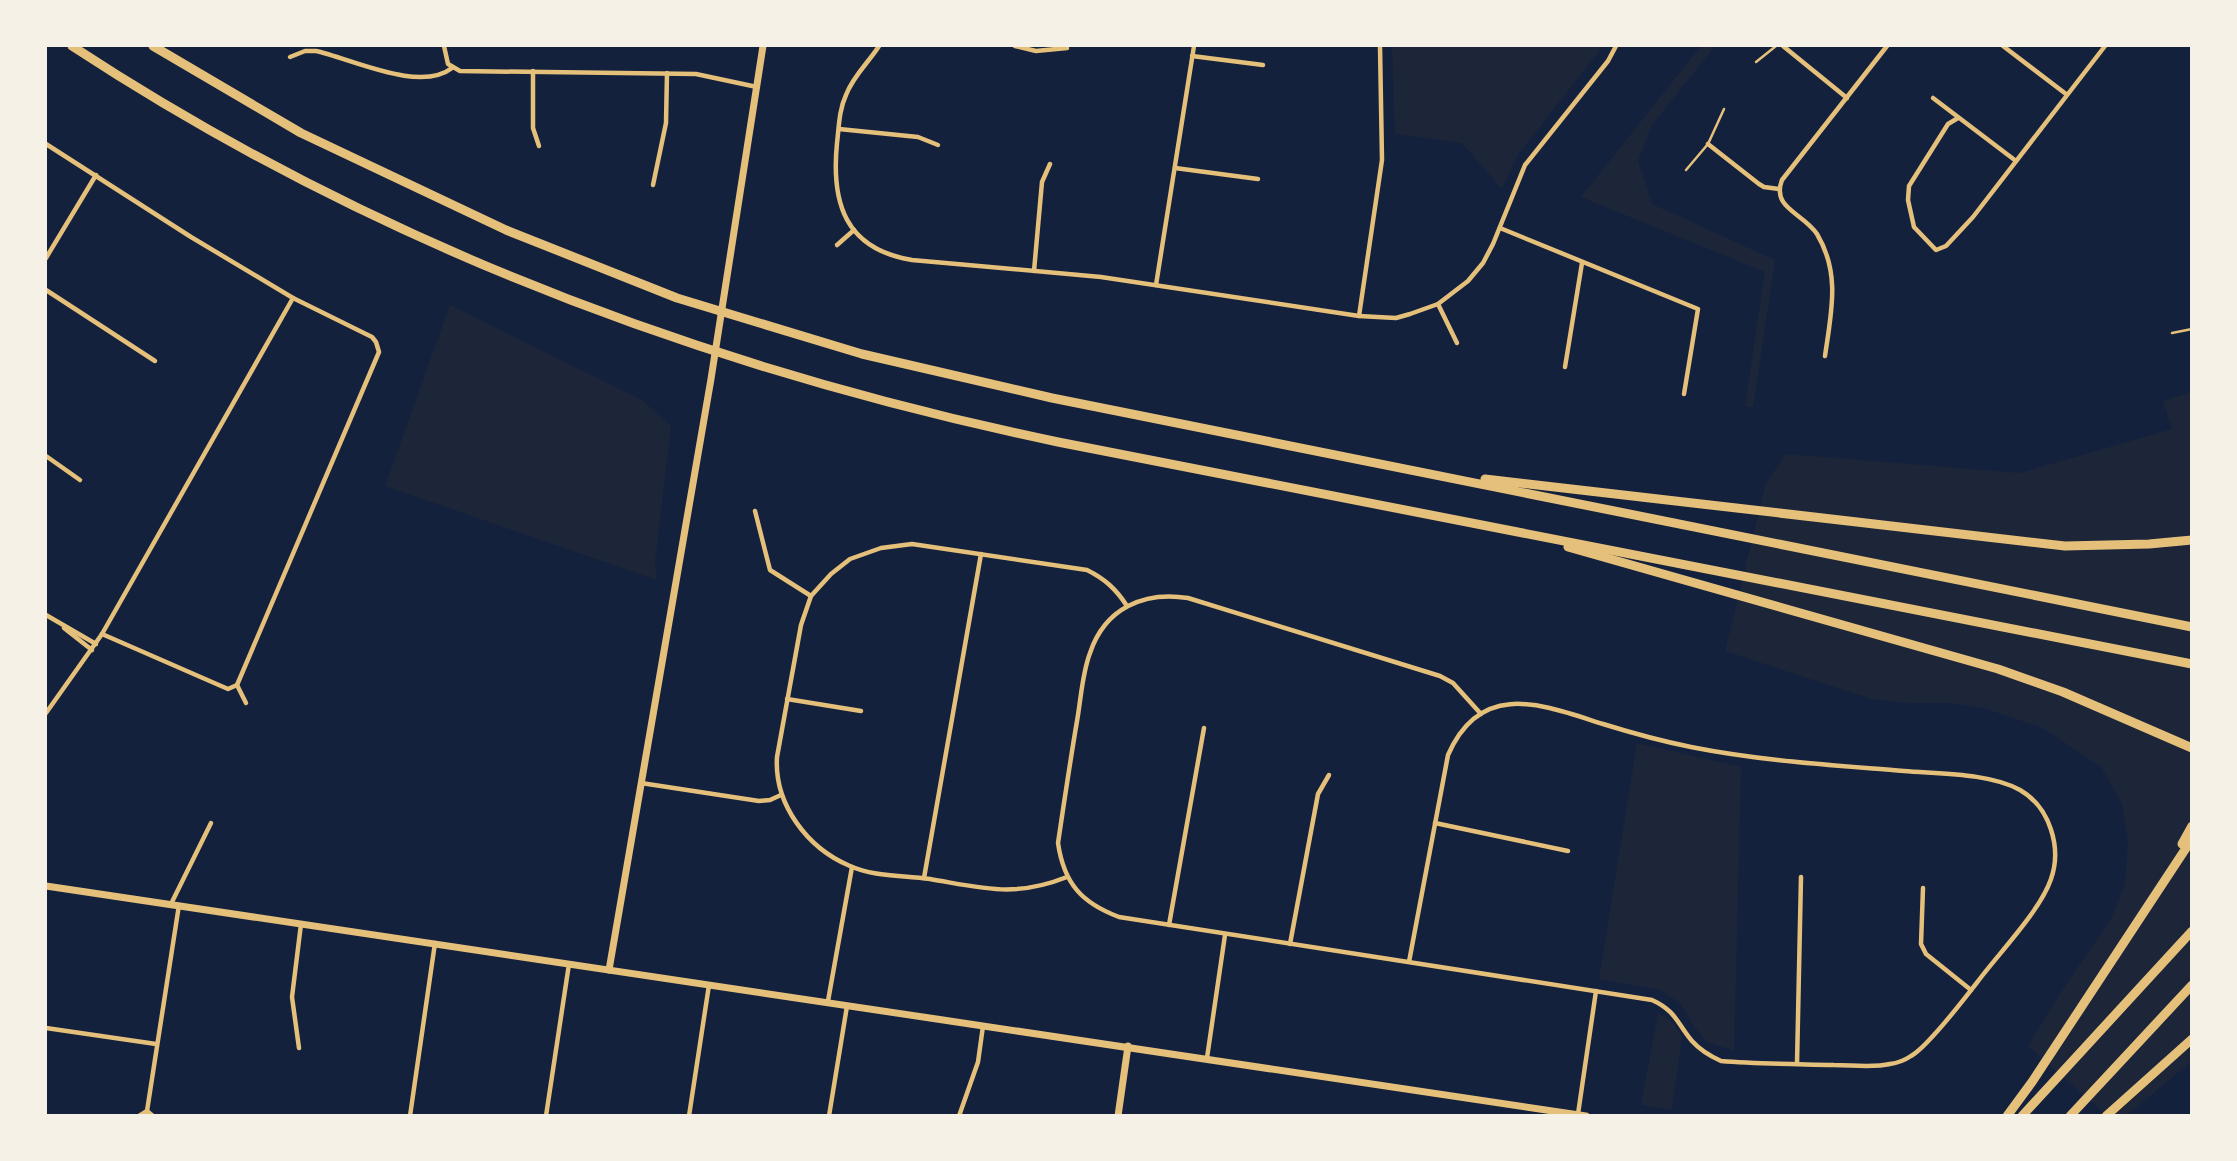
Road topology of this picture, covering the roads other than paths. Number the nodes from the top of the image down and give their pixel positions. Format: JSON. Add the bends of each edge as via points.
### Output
{"nodes":[{"id":1,"x":72,"y":46,"type":"edge"},
{"id":2,"x":153,"y":46,"type":"edge"},
{"id":3,"x":444,"y":46,"type":"edge"},
{"id":4,"x":763,"y":46,"type":"edge"},
{"id":5,"x":880,"y":46,"type":"edge"},
{"id":6,"x":1016,"y":46,"type":"edge"},
{"id":7,"x":1194,"y":46,"type":"edge"},
{"id":8,"x":1381,"y":46,"type":"edge"},
{"id":9,"x":1616,"y":46,"type":"edge"},
{"id":10,"x":1776,"y":46,"type":"edge"},
{"id":11,"x":1783,"y":46,"type":"edge"},
{"id":12,"x":1887,"y":46,"type":"edge"},
{"id":13,"x":2003,"y":46,"type":"edge"},
{"id":14,"x":2105,"y":46,"type":"edge"},
{"id":15,"x":1067,"y":48,"type":"dead end"},
{"id":16,"x":1192,"y":56,"type":"junction"},
{"id":17,"x":290,"y":57,"type":"dead end"},
{"id":18,"x":1756,"y":62,"type":"dead end"},
{"id":19,"x":1263,"y":65,"type":"dead end"},
{"id":20,"x":452,"y":68,"type":"junction"},
{"id":21,"x":533,"y":71,"type":"junction"},
{"id":22,"x":667,"y":73,"type":"junction"},
{"id":23,"x":757,"y":87,"type":"junction"},
{"id":24,"x":2067,"y":94,"type":"junction"},
{"id":25,"x":1847,"y":98,"type":"junction"},
{"id":26,"x":1933,"y":98,"type":"dead end"},
{"id":27,"x":1724,"y":108,"type":"dead end"},
{"id":28,"x":1958,"y":118,"type":"junction"},
{"id":29,"x":839,"y":129,"type":"junction"},
{"id":30,"x":46,"y":144,"type":"edge"},
{"id":31,"x":1707,"y":144,"type":"junction"},
{"id":32,"x":938,"y":145,"type":"dead end"},
{"id":33,"x":539,"y":146,"type":"dead end"},
{"id":34,"x":2016,"y":161,"type":"junction"},
{"id":35,"x":1050,"y":164,"type":"dead end"},
{"id":36,"x":1175,"y":168,"type":"junction"},
{"id":37,"x":1686,"y":170,"type":"dead end"},
{"id":38,"x":96,"y":175,"type":"junction"},
{"id":39,"x":1258,"y":180,"type":"dead end"},
{"id":40,"x":653,"y":185,"type":"dead end"},
{"id":41,"x":1779,"y":189,"type":"junction"},
{"id":42,"x":1500,"y":228,"type":"junction"},
{"id":43,"x":855,"y":230,"type":"junction"},
{"id":44,"x":838,"y":245,"type":"dead end"},
{"id":45,"x":46,"y":258,"type":"edge"},
{"id":46,"x":1582,"y":262,"type":"junction"},
{"id":47,"x":1034,"y":271,"type":"junction"},
{"id":48,"x":1156,"y":285,"type":"junction"},
{"id":49,"x":46,"y":290,"type":"edge"},
{"id":50,"x":293,"y":298,"type":"junction"},
{"id":51,"x":1438,"y":303,"type":"junction"},
{"id":52,"x":1359,"y":316,"type":"junction"},
{"id":53,"x":2192,"y":329,"type":"edge"},
{"id":54,"x":2172,"y":333,"type":"dead end"},
{"id":55,"x":1457,"y":342,"type":"dead end"},
{"id":56,"x":1825,"y":356,"type":"dead end"},
{"id":57,"x":155,"y":361,"type":"dead end"},
{"id":58,"x":1565,"y":367,"type":"dead end"},
{"id":59,"x":1684,"y":394,"type":"dead end"},
{"id":60,"x":46,"y":456,"type":"edge"},
{"id":61,"x":1438,"y":474,"type":"junction"},
{"id":62,"x":80,"y":480,"type":"dead end"},
{"id":63,"x":755,"y":511,"type":"dead end"},
{"id":64,"x":1509,"y":531,"type":"junction"},
{"id":65,"x":2192,"y":540,"type":"edge"},
{"id":66,"x":981,"y":554,"type":"junction"},
{"id":67,"x":811,"y":596,"type":"junction"},
{"id":68,"x":1127,"y":606,"type":"junction"},
{"id":69,"x":46,"y":615,"type":"edge"},
{"id":70,"x":61,"y":625,"type":"junction"},
{"id":71,"x":2192,"y":626,"type":"edge"},
{"id":72,"x":102,"y":634,"type":"junction"},
{"id":73,"x":96,"y":644,"type":"junction"},
{"id":74,"x":92,"y":650,"type":"junction"},
{"id":75,"x":2192,"y":664,"type":"edge"},
{"id":76,"x":237,"y":685,"type":"junction"},
{"id":77,"x":787,"y":699,"type":"junction"},
{"id":78,"x":246,"y":703,"type":"dead end"},
{"id":79,"x":861,"y":711,"type":"dead end"},
{"id":80,"x":46,"y":713,"type":"edge"},
{"id":81,"x":1482,"y":714,"type":"junction"},
{"id":82,"x":1204,"y":728,"type":"dead end"},
{"id":83,"x":2192,"y":748,"type":"edge"},
{"id":84,"x":1329,"y":775,"type":"dead end"},
{"id":85,"x":640,"y":783,"type":"junction"},
{"id":86,"x":781,"y":795,"type":"junction"},
{"id":87,"x":211,"y":823,"type":"dead end"},
{"id":88,"x":1435,"y":823,"type":"junction"},
{"id":89,"x":2192,"y":826,"type":"edge"},
{"id":90,"x":2192,"y":839,"type":"edge"},
{"id":91,"x":1568,"y":851,"type":"dead end"},
{"id":92,"x":852,"y":867,"type":"junction"},
{"id":93,"x":1067,"y":877,"type":"junction"},
{"id":94,"x":1801,"y":877,"type":"dead end"},
{"id":95,"x":924,"y":878,"type":"junction"},
{"id":96,"x":46,"y":886,"type":"edge"},
{"id":97,"x":1923,"y":888,"type":"dead end"},
{"id":98,"x":2159,"y":889,"type":"junction"},
{"id":99,"x":175,"y":905,"type":"junction"},
{"id":100,"x":302,"y":923,"type":"junction"},
{"id":101,"x":1169,"y":925,"type":"junction"},
{"id":102,"x":2192,"y":931,"type":"edge"},
{"id":103,"x":1225,"y":935,"type":"junction"},
{"id":104,"x":435,"y":943,"type":"junction"},
{"id":105,"x":1290,"y":944,"type":"junction"},
{"id":106,"x":1409,"y":962,"type":"junction"},
{"id":107,"x":569,"y":964,"type":"junction"},
{"id":108,"x":608,"y":970,"type":"junction"},
{"id":109,"x":709,"y":984,"type":"junction"},
{"id":110,"x":2192,"y":985,"type":"edge"},
{"id":111,"x":1971,"y":990,"type":"junction"},
{"id":112,"x":1596,"y":991,"type":"junction"},
{"id":113,"x":828,"y":1001,"type":"junction"},
{"id":114,"x":847,"y":1004,"type":"junction"},
{"id":115,"x":984,"y":1024,"type":"junction"},
{"id":116,"x":46,"y":1028,"type":"edge"},
{"id":117,"x":2192,"y":1039,"type":"edge"},
{"id":118,"x":156,"y":1044,"type":"junction"},
{"id":119,"x":1128,"y":1046,"type":"junction"},
{"id":120,"x":299,"y":1048,"type":"dead end"},
{"id":121,"x":1207,"y":1058,"type":"junction"},
{"id":122,"x":1797,"y":1064,"type":"junction"},
{"id":123,"x":147,"y":1111,"type":"junction"},
{"id":124,"x":1577,"y":1114,"type":"edge"},
{"id":125,"x":139,"y":1115,"type":"edge"},
{"id":126,"x":153,"y":1115,"type":"edge"},
{"id":127,"x":410,"y":1115,"type":"edge"},
{"id":128,"x":546,"y":1115,"type":"edge"},
{"id":129,"x":689,"y":1115,"type":"edge"},
{"id":130,"x":829,"y":1115,"type":"edge"},
{"id":131,"x":959,"y":1115,"type":"edge"},
{"id":132,"x":1118,"y":1115,"type":"edge"},
{"id":133,"x":1587,"y":1115,"type":"edge"},
{"id":134,"x":2007,"y":1115,"type":"edge"},
{"id":135,"x":2022,"y":1115,"type":"edge"},
{"id":136,"x":2070,"y":1115,"type":"edge"},
{"id":137,"x":2106,"y":1115,"type":"edge"}],
"edges":[{"from":1,"to":64,"type":"highway","via":[[222,136],[393,225],[556,295],[703,349],[947,418]]},
{"from":2,"to":61,"type":"highway","via":[[301,132],[506,230],[677,298],[849,350],[970,380]]},
{"from":3,"to":20,"type":"street","via":[[445,59]]},
{"from":4,"to":23,"type":"main road"},
{"from":5,"to":29,"type":"street","via":[[848,90]]},
{"from":6,"to":15,"type":"street","via":[[1036,51]]},
{"from":7,"to":16,"type":"street"},
{"from":8,"to":52,"type":"street","via":[[1382,160]]},
{"from":9,"to":42,"type":"street","via":[[1525,165]]},
{"from":10,"to":18,"type":"lane"},
{"from":11,"to":25,"type":"street"},
{"from":12,"to":25,"type":"street"},
{"from":13,"to":24,"type":"street"},
{"from":14,"to":24,"type":"street"},
{"from":16,"to":19,"type":"street"},
{"from":16,"to":36,"type":"street"},
{"from":17,"to":20,"type":"street","via":[[316,51],[414,77]]},
{"from":20,"to":21,"type":"street"},
{"from":21,"to":22,"type":"street"},
{"from":21,"to":33,"type":"street","via":[[533,128]]},
{"from":22,"to":23,"type":"street"},
{"from":22,"to":40,"type":"street","via":[[667,123]]},
{"from":23,"to":85,"type":"main road"},
{"from":24,"to":34,"type":"street"},
{"from":25,"to":41,"type":"street"},
{"from":26,"to":28,"type":"street"},
{"from":27,"to":31,"type":"lane"},
{"from":28,"to":34,"type":"street"},
{"from":28,"to":34,"type":"street","via":[[1948,124],[1909,186],[1914,227],[1932,248],[1946,246]]},
{"from":29,"to":32,"type":"street","via":[[918,137]]},
{"from":29,"to":43,"type":"street","via":[[836,191]]},
{"from":30,"to":38,"type":"street"},
{"from":31,"to":37,"type":"lane"},
{"from":31,"to":41,"type":"street","via":[[1764,187]]},
{"from":35,"to":47,"type":"street","via":[[1042,182]]},
{"from":36,"to":39,"type":"street"},
{"from":36,"to":48,"type":"street"},
{"from":38,"to":45,"type":"street"},
{"from":38,"to":50,"type":"street"},
{"from":41,"to":56,"type":"street","via":[[1782,202],[1815,232],[1831,266],[1834,297]]},
{"from":42,"to":46,"type":"street"},
{"from":42,"to":51,"type":"street","via":[[1478,270]]},
{"from":43,"to":44,"type":"street"},
{"from":43,"to":47,"type":"street","via":[[874,247],[901,258]]},
{"from":46,"to":58,"type":"street"},
{"from":46,"to":59,"type":"street","via":[[1698,309]]},
{"from":47,"to":48,"type":"street"},
{"from":48,"to":52,"type":"street"},
{"from":49,"to":57,"type":"street"},
{"from":50,"to":72,"type":"street"},
{"from":50,"to":76,"type":"street","via":[[372,337],[379,352]]},
{"from":51,"to":52,"type":"street","via":[[1396,318]]},
{"from":51,"to":55,"type":"street"},
{"from":53,"to":54,"type":"lane"},
{"from":60,"to":62,"type":"street"},
{"from":61,"to":65,"type":"highway","via":[[2065,546]]},
{"from":61,"to":71,"type":"highway"},
{"from":63,"to":67,"type":"street","via":[[770,570]]},
{"from":64,"to":75,"type":"highway"},
{"from":64,"to":83,"type":"highway","via":[[1998,668]]},
{"from":66,"to":67,"type":"street","via":[[912,544],[881,548],[849,559]]},
{"from":66,"to":68,"type":"street","via":[[1087,570],[1104,579]]},
{"from":66,"to":95,"type":"street"},
{"from":67,"to":77,"type":"street"},
{"from":68,"to":81,"type":"street","via":[[1168,595],[1201,602],[1440,676],[1453,683]]},
{"from":68,"to":93,"type":"street","via":[[1106,624],[1089,653],[1058,844]]},
{"from":69,"to":70,"type":"street"},
{"from":70,"to":73,"type":"street"},
{"from":70,"to":74,"type":"street"},
{"from":72,"to":73,"type":"street"},
{"from":72,"to":76,"type":"street","via":[[228,689]]},
{"from":73,"to":74,"type":"street"},
{"from":74,"to":80,"type":"street"},
{"from":76,"to":78,"type":"street"},
{"from":77,"to":79,"type":"street"},
{"from":77,"to":86,"type":"street","via":[[776,765]]},
{"from":81,"to":88,"type":"street","via":[[1452,746]]},
{"from":81,"to":111,"type":"street","via":[[1513,703],[1541,705],[1641,736],[1750,758],[1994,780],[2024,792],[2049,823],[2054,839],[2051,881]]},
{"from":82,"to":101,"type":"street"},
{"from":84,"to":105,"type":"street","via":[[1318,794]]},
{"from":85,"to":86,"type":"street","via":[[759,801]]},
{"from":85,"to":108,"type":"main road"},
{"from":86,"to":92,"type":"street","via":[[799,827],[822,850]]},
{"from":87,"to":99,"type":"street"},
{"from":88,"to":91,"type":"street"},
{"from":88,"to":106,"type":"street"},
{"from":89,"to":98,"type":"highway"},
{"from":90,"to":98,"type":"highway"},
{"from":92,"to":95,"type":"street"},
{"from":92,"to":113,"type":"street"},
{"from":93,"to":95,"type":"street","via":[[1014,891]]},
{"from":93,"to":101,"type":"street","via":[[1081,897],[1100,910]]},
{"from":94,"to":122,"type":"street"},
{"from":96,"to":99,"type":"main road"},
{"from":97,"to":111,"type":"street","via":[[1921,944],[1926,954]]},
{"from":98,"to":134,"type":"highway"},
{"from":99,"to":100,"type":"main road"},
{"from":99,"to":118,"type":"street"},
{"from":100,"to":104,"type":"main road"},
{"from":100,"to":120,"type":"street","via":[[292,997]]},
{"from":101,"to":103,"type":"street"},
{"from":102,"to":135,"type":"highway"},
{"from":103,"to":105,"type":"street"},
{"from":103,"to":121,"type":"street"},
{"from":104,"to":107,"type":"main road"},
{"from":104,"to":127,"type":"street"},
{"from":105,"to":106,"type":"street"},
{"from":106,"to":112,"type":"street"},
{"from":107,"to":108,"type":"main road"},
{"from":107,"to":128,"type":"street"},
{"from":108,"to":109,"type":"main road"},
{"from":109,"to":113,"type":"main road"},
{"from":109,"to":129,"type":"street"},
{"from":110,"to":136,"type":"highway"},
{"from":111,"to":122,"type":"street","via":[[1914,1055],[1898,1062]]},
{"from":112,"to":122,"type":"street","via":[[1660,1004],[1679,1019],[1694,1043],[1721,1061]]},
{"from":112,"to":124,"type":"street"},
{"from":113,"to":114,"type":"main road"},
{"from":114,"to":115,"type":"main road"},
{"from":114,"to":130,"type":"street"},
{"from":115,"to":119,"type":"main road"},
{"from":115,"to":131,"type":"street","via":[[978,1062]]},
{"from":116,"to":118,"type":"street"},
{"from":117,"to":137,"type":"highway"},
{"from":118,"to":123,"type":"street"},
{"from":119,"to":121,"type":"main road"},
{"from":119,"to":132,"type":"main road"},
{"from":121,"to":124,"type":"main road"},
{"from":123,"to":125,"type":"street"},
{"from":123,"to":126,"type":"street"},
{"from":124,"to":133,"type":"main road"}]}
